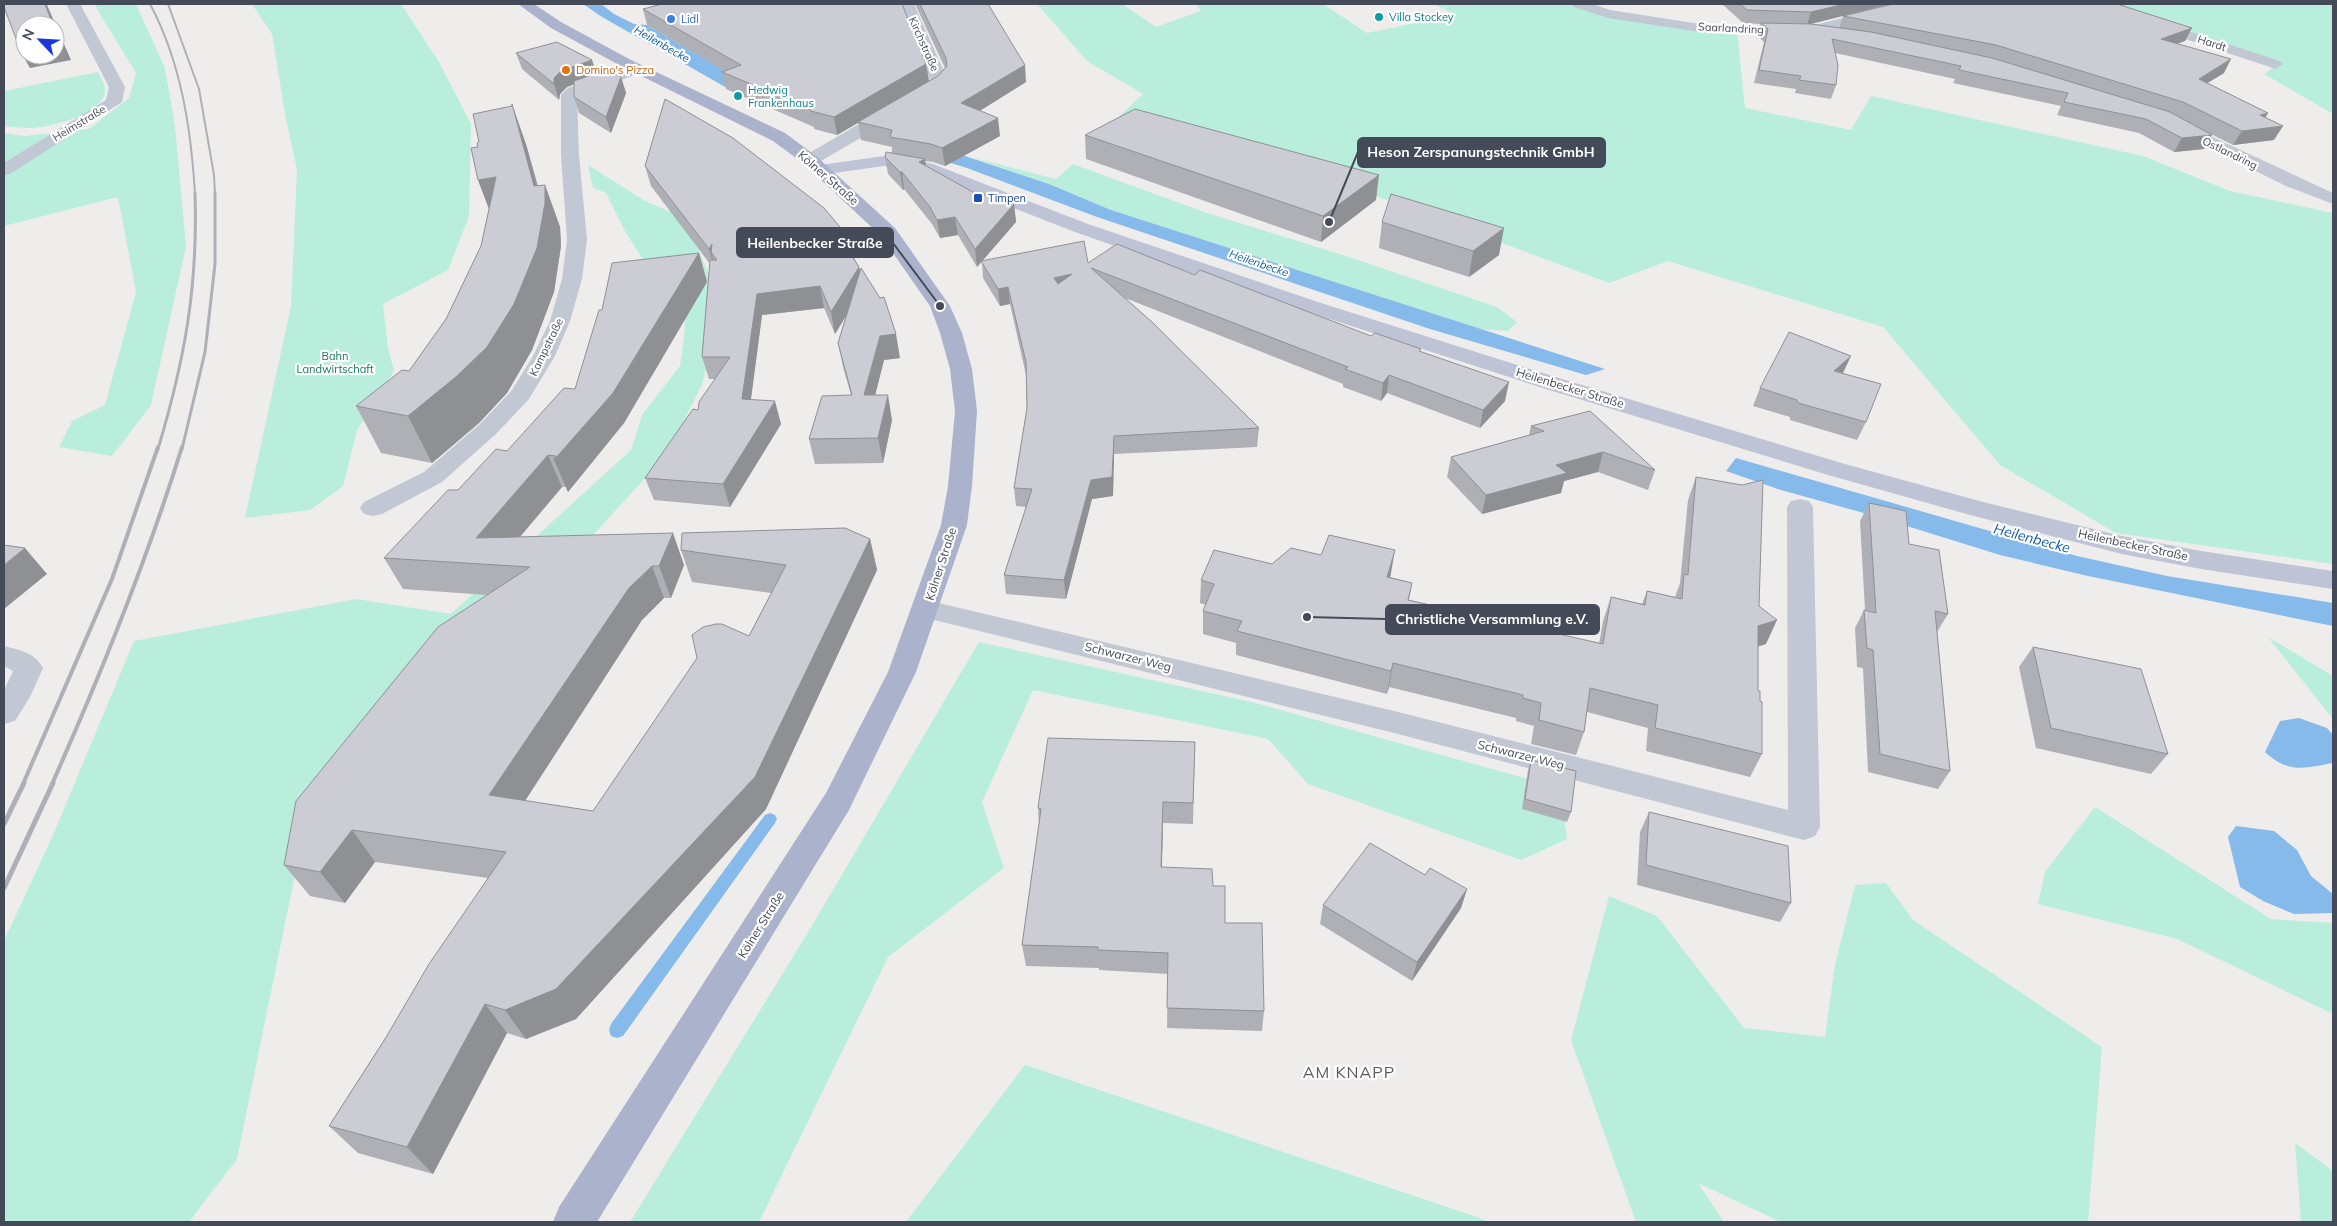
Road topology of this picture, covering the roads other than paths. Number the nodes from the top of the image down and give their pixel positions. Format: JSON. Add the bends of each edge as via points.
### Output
{"nodes":[{"id":1,"x":73,"y":4,"type":"edge"},
{"id":2,"x":525,"y":4,"type":"edge"},
{"id":3,"x":906,"y":4,"type":"edge"},
{"id":4,"x":1579,"y":4,"type":"edge"},
{"id":5,"x":1912,"y":4,"type":"edge"},
{"id":6,"x":2092,"y":4,"type":"edge"},
{"id":7,"x":1807,"y":31,"type":"junction"},
{"id":8,"x":1850,"y":37,"type":"edge"},
{"id":9,"x":2275,"y":64,"type":"dead end"},
{"id":10,"x":638,"y":69,"type":"junction"},
{"id":11,"x":2161,"y":118,"type":"edge"},
{"id":12,"x":815,"y":165,"type":"junction"},
{"id":13,"x":4,"y":170,"type":"edge"},
{"id":14,"x":2333,"y":199,"type":"edge"},
{"id":15,"x":1800,"y":507,"type":"dead end"},
{"id":16,"x":373,"y":508,"type":"dead end"},
{"id":17,"x":2333,"y":580,"type":"edge"},
{"id":18,"x":926,"y":608,"type":"junction"},
{"id":19,"x":4,"y":656,"type":"edge"},
{"id":20,"x":4,"y":713,"type":"edge"},
{"id":21,"x":574,"y":1222,"type":"edge"}],
"edges":[{"from":1,"to":13,"type":"street","name":"Heimstraße","via":[[117,86],[114,102]]},
{"from":2,"to":10,"type":"main road","name":"Kölner Straße","via":[[556,25]]},
{"from":3,"to":12,"type":"street","name":"Kirchstraße","via":[[939,83],[933,90]]},
{"from":4,"to":7,"type":"street","name":"Saarlandring","via":[[1608,14],[1700,28]]},
{"from":5,"to":7,"type":"street","name":"Saarlandring"},
{"from":6,"to":9,"type":"street","name":"Hardt"},
{"from":7,"to":8,"type":"street"},
{"from":10,"to":12,"type":"main road","name":"Kölner Straße","via":[[779,138]]},
{"from":10,"to":16,"type":"street","name":"Kampstraße","via":[[569,95],[577,240],[572,279],[560,321],[544,356],[521,394],[488,429],[433,477]]},
{"from":11,"to":14,"type":"street","name":"Ostlandring"},
{"from":12,"to":17,"type":"main road","name":"Heilenbecker Straße","via":[[884,161],[927,168],[1098,234],[1377,329],[1728,437],[2125,545]]},
{"from":12,"to":18,"type":"main road","name":"Kölner Straße","via":[[888,232],[910,262],[940,306],[961,369],[966,411],[960,486],[949,544]]},
{"from":15,"to":18,"type":"street","name":"Schwarzer Weg","via":[[1804,827]]},
{"from":18,"to":21,"type":"main road","name":"Kölner Straße","via":[[902,672],[838,801]]},
{"from":19,"to":20,"type":"street","via":[[29,668]]}]}
